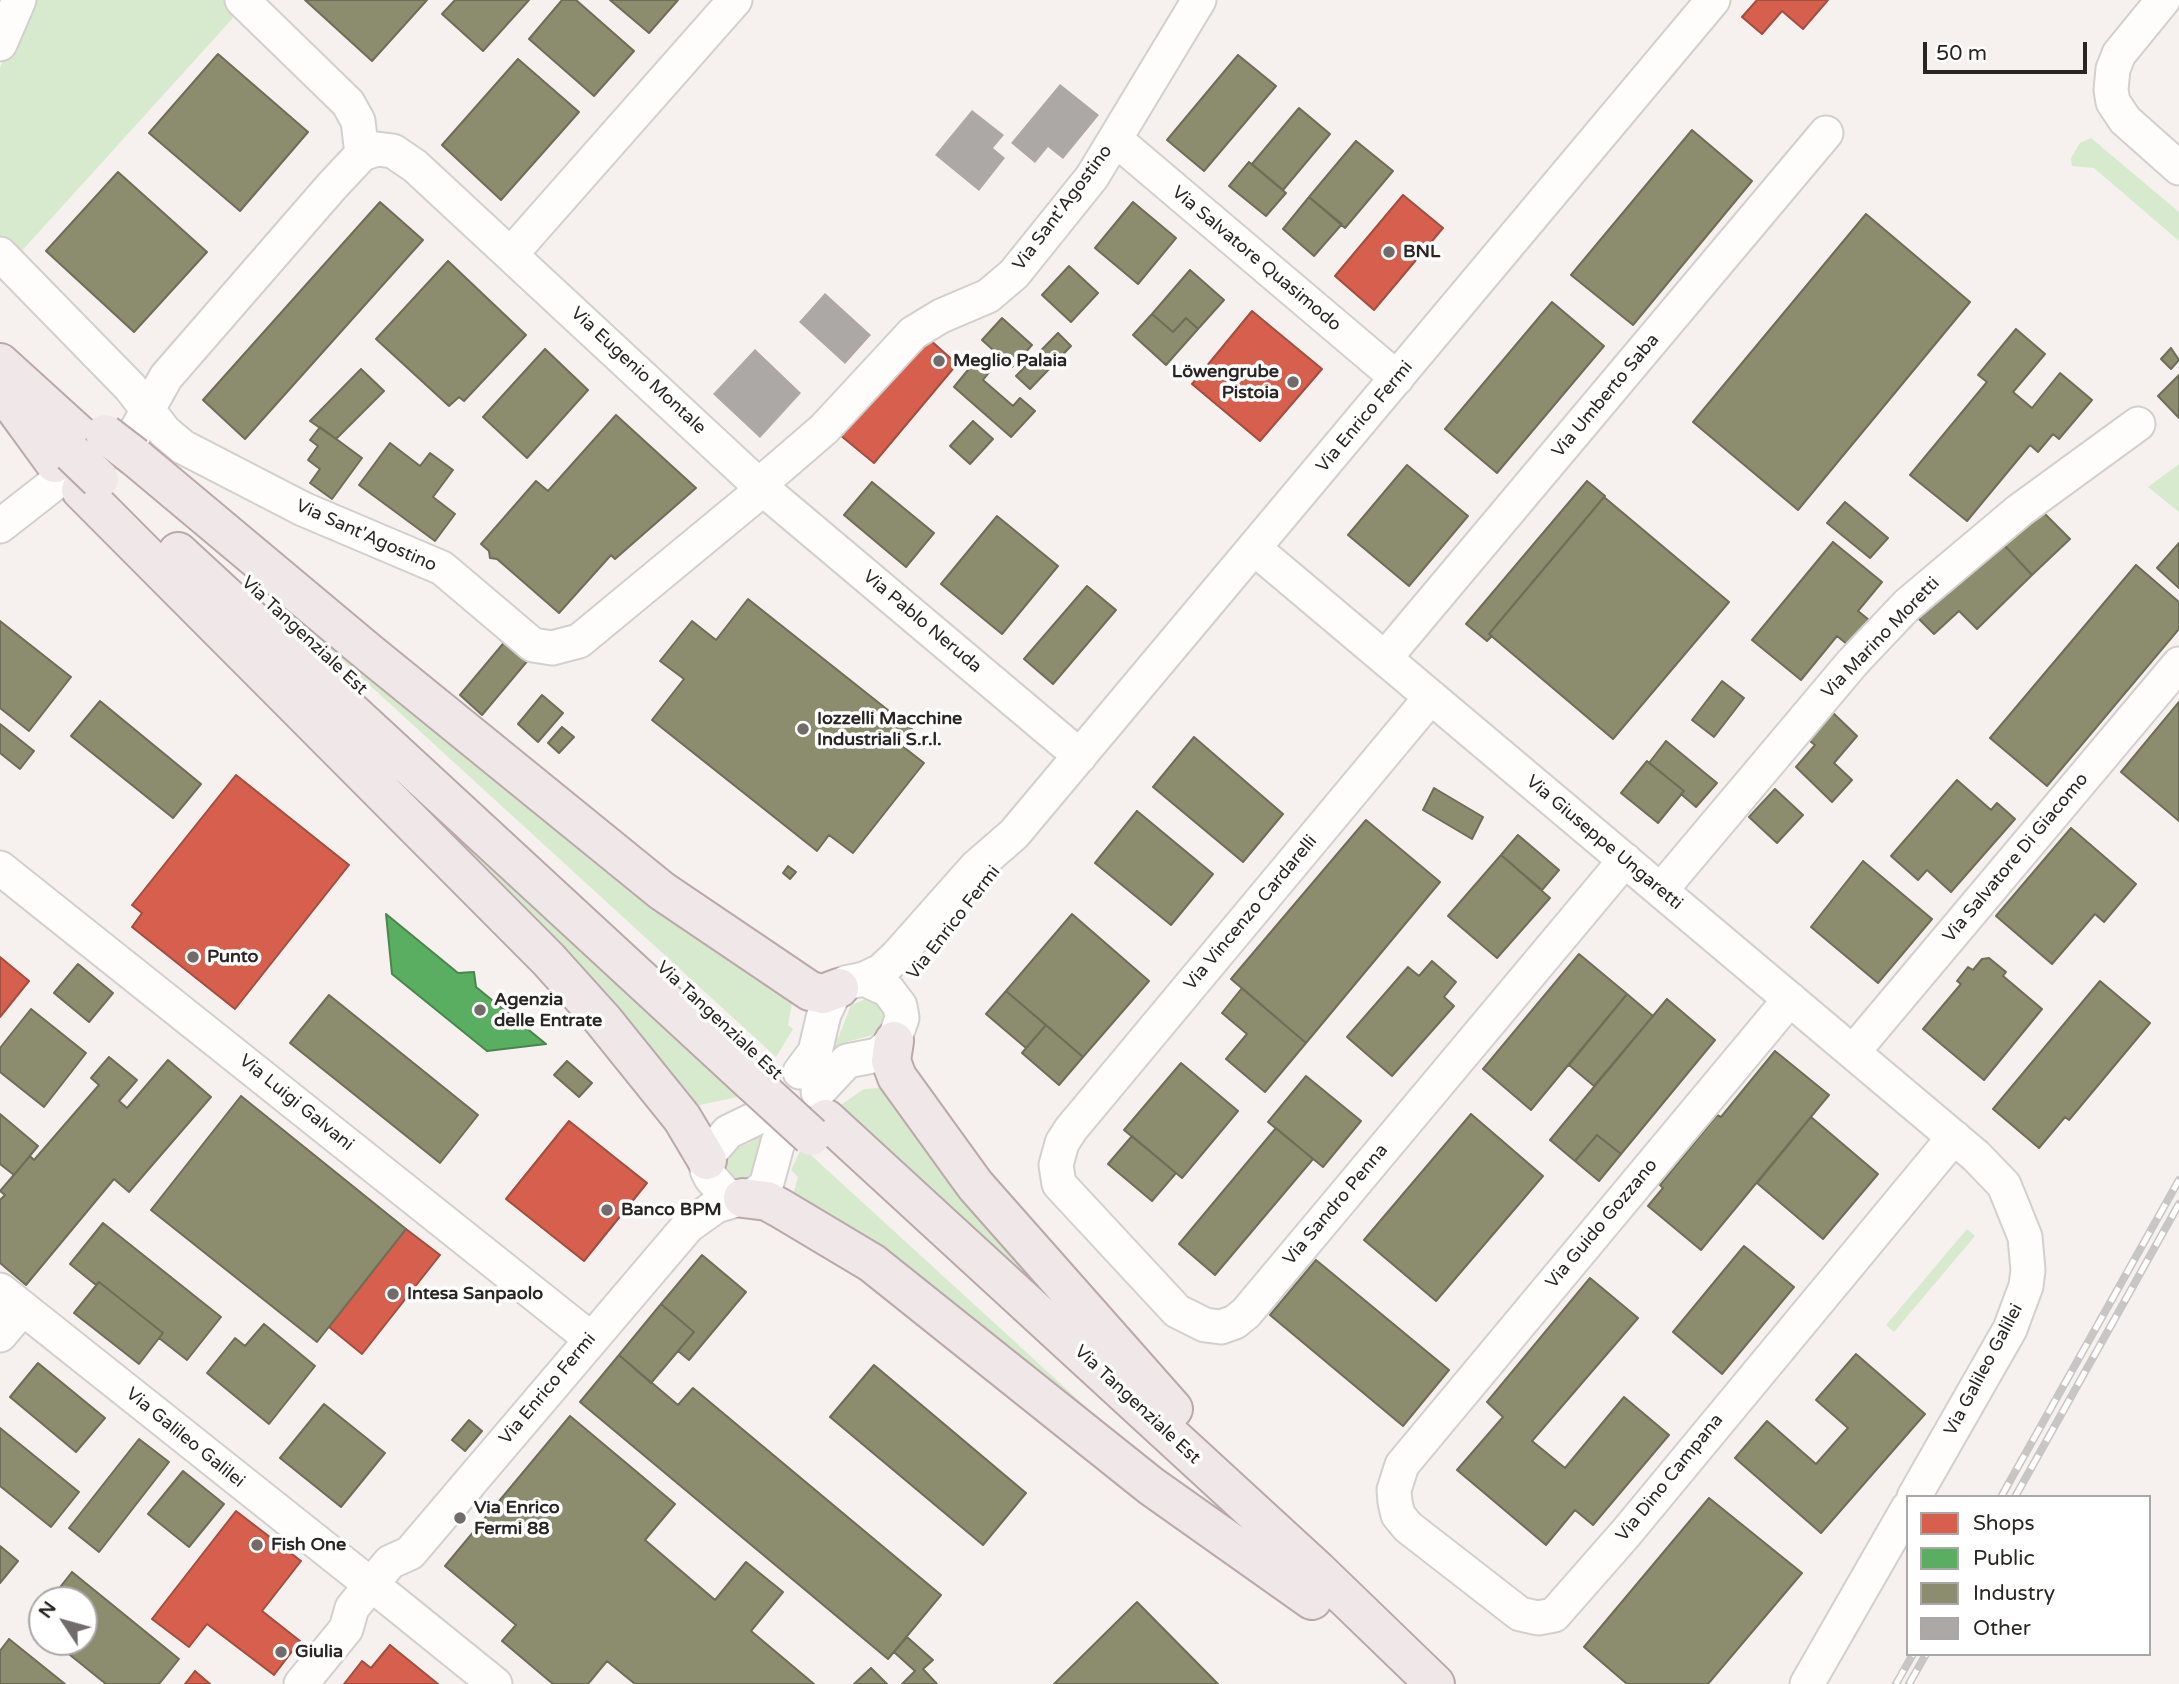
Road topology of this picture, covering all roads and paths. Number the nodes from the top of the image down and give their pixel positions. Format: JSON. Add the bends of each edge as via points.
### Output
{"nodes":[{"id":1,"x":19,"y":0,"type":"edge"},
{"id":2,"x":242,"y":0,"type":"edge"},
{"id":3,"x":735,"y":0,"type":"edge"},
{"id":4,"x":1199,"y":0,"type":"edge"},
{"id":5,"x":1713,"y":0,"type":"edge"},
{"id":6,"x":2163,"y":0,"type":"edge"},
{"id":7,"x":0,"y":44,"type":"edge"},
{"id":8,"x":1826,"y":133,"type":"dead end"},
{"id":9,"x":1115,"y":139,"type":"junction"},
{"id":10,"x":362,"y":154,"type":"junction"},
{"id":11,"x":2179,"y":167,"type":"edge"},
{"id":12,"x":0,"y":254,"type":"edge"},
{"id":13,"x":511,"y":254,"type":"junction"},
{"id":14,"x":1397,"y":378,"type":"junction"},
{"id":15,"x":5,"y":381,"type":"edge"},
{"id":16,"x":148,"y":410,"type":"junction"},
{"id":17,"x":2138,"y":424,"type":"dead end"},
{"id":18,"x":94,"y":461,"type":"junction"},
{"id":19,"x":761,"y":487,"type":"junction"},
{"id":20,"x":0,"y":526,"type":"edge"},
{"id":21,"x":1255,"y":549,"type":"junction"},
{"id":22,"x":1385,"y":658,"type":"junction"},
{"id":23,"x":2179,"y":664,"type":"edge"},
{"id":24,"x":1431,"y":697,"type":"junction"},
{"id":25,"x":1080,"y":756,"type":"junction"},
{"id":26,"x":1014,"y":834,"type":"junction"},
{"id":27,"x":1625,"y":860,"type":"junction"},
{"id":28,"x":0,"y":867,"type":"edge"},
{"id":29,"x":1661,"y":890,"type":"junction"},
{"id":30,"x":852,"y":983,"type":"junction"},
{"id":31,"x":1790,"y":999,"type":"junction"},
{"id":32,"x":898,"y":1028,"type":"junction"},
{"id":33,"x":1853,"y":1052,"type":"junction"},
{"id":34,"x":790,"y":1103,"type":"junction"},
{"id":35,"x":1071,"y":1129,"type":"joint"},
{"id":36,"x":1954,"y":1137,"type":"junction"},
{"id":37,"x":707,"y":1165,"type":"junction"},
{"id":38,"x":743,"y":1198,"type":"junction"},
{"id":39,"x":688,"y":1226,"type":"junction"},
{"id":40,"x":11,"y":1299,"type":"edge"},
{"id":41,"x":0,"y":1335,"type":"edge"},
{"id":42,"x":591,"y":1339,"type":"junction"},
{"id":43,"x":1413,"y":1449,"type":"joint"},
{"id":44,"x":1915,"y":1495,"type":"edge"},
{"id":45,"x":1906,"y":1511,"type":"edge"},
{"id":46,"x":1314,"y":1585,"type":"junction"},
{"id":47,"x":378,"y":1590,"type":"junction"},
{"id":48,"x":301,"y":1684,"type":"edge"},
{"id":49,"x":495,"y":1684,"type":"edge"},
{"id":50,"x":1400,"y":1684,"type":"edge"},
{"id":51,"x":1435,"y":1684,"type":"edge"},
{"id":52,"x":1807,"y":1684,"type":"edge"}],
"edges":[{"from":1,"to":7,"type":"street"},
{"from":2,"to":10,"type":"street","via":[[348,103],[358,121]]},
{"from":3,"to":13,"type":"street"},
{"from":4,"to":9,"type":"street","name":"Via Sant'Agostino"},
{"from":5,"to":14,"type":"street","name":"Via Enrico Fermi"},
{"from":6,"to":11,"type":"street","via":[[2119,54],[2111,90],[2124,120]]},
{"from":8,"to":22,"type":"street","name":"Via Umberto Saba"},
{"from":9,"to":14,"type":"street","name":"Via Salvatore Quasimodo"},
{"from":9,"to":19,"type":"street","name":"Via Sant'Agostino","via":[[1092,177],[1014,274],[988,296],[913,332],[824,429]]},
{"from":10,"to":13,"type":"street","name":"Via Eugenio Montale","via":[[384,149],[405,158]]},
{"from":10,"to":16,"type":"street","via":[[177,364]]},
{"from":12,"to":16,"type":"street","name":"Via Sant'Agostino"},
{"from":13,"to":19,"type":"street","name":"Via Eugenio Montale"},
{"from":14,"to":21,"type":"street","name":"Via Enrico Fermi"},
{"from":15,"to":18,"type":"main road"},
{"from":15,"to":18,"type":"main road","via":[[66,406]]},
{"from":16,"to":19,"type":"street","name":"Via Sant'Agostino","via":[[165,432],[206,461],[303,509],[442,568],[525,639],[542,647],[579,641]]},
{"from":16,"to":20,"type":"street","via":[[132,438],[55,482]]},
{"from":17,"to":29,"type":"street","name":"Via Marino Moretti","via":[[2010,518],[1907,605]]},
{"from":18,"to":30,"type":"main road","via":[[368,652],[662,891],[810,990],[823,994]]},
{"from":18,"to":34,"type":"main road","name":"Via Tangenziale Est"},
{"from":18,"to":37,"type":"main road","via":[[603,1020],[682,1118]]},
{"from":19,"to":25,"type":"street","name":"Via Pablo Neruda"},
{"from":21,"to":22,"type":"street","name":"Via Giuseppe Ungaretti"},
{"from":21,"to":25,"type":"street","name":"Via Enrico Fermi"},
{"from":22,"to":24,"type":"street","name":"Via Giuseppe Ungaretti"},
{"from":23,"to":33,"type":"street","name":"Via Salvatore Di Giacomo"},
{"from":24,"to":27,"type":"street","name":"Via Giuseppe Ungaretti"},
{"from":24,"to":35,"type":"street","name":"Via Vincenzo Cardarelli"},
{"from":25,"to":26,"type":"street","name":"Via Enrico Fermi"},
{"from":26,"to":30,"type":"street","name":"Via Enrico Fermi","via":[[976,867],[881,971]]},
{"from":26,"to":32,"type":"street","name":"Via Enrico Fermi","via":[[992,879],[916,967],[906,986]]},
{"from":27,"to":29,"type":"street","name":"Via Giuseppe Ungaretti"},
{"from":27,"to":35,"type":"street","name":"Via Sandro Penna","via":[[1235,1322],[1205,1325],[1177,1311],[1059,1184],[1056,1165]]},
{"from":28,"to":42,"type":"street","name":"Via Luigi Galvani"},
{"from":29,"to":31,"type":"street","name":"Via Giuseppe Ungaretti"},
{"from":30,"to":32,"type":"street","name":"Via Enrico Fermi","via":[[888,990],[900,1006]]},
{"from":30,"to":34,"type":"street","name":"Via Enrico Fermi","via":[[828,1002],[815,1052]]},
{"from":31,"to":33,"type":"street","name":"Via Giuseppe Ungaretti"},
{"from":31,"to":43,"type":"street","name":"Via Guido Gozzano"},
{"from":32,"to":34,"type":"street","name":"Via Enrico Fermi","via":[[878,1055],[847,1061]]},
{"from":32,"to":46,"type":"main road","via":[[891,1060],[897,1077],[975,1185]]},
{"from":33,"to":36,"type":"street","name":"Via Giuseppe Ungaretti"},
{"from":34,"to":37,"type":"street","name":"Via Enrico Fermi","via":[[721,1138]]},
{"from":34,"to":38,"type":"street","name":"Via Enrico Fermi","via":[[766,1186]]},
{"from":34,"to":46,"type":"main road","name":"Via Tangenziale Est"},
{"from":36,"to":43,"type":"street","name":"Via Dino Campana","via":[[1554,1615],[1520,1614],[1408,1527],[1398,1515],[1394,1490]]},
{"from":36,"to":44,"type":"street","name":"Via Galileo Galilei","via":[[2004,1185],[2025,1237],[2028,1270],[2010,1329]]},
{"from":37,"to":38,"type":"street","via":[[720,1191]]},
{"from":37,"to":39,"type":"street","name":"Via Enrico Fermi","via":[[703,1193]]},
{"from":38,"to":39,"type":"street","name":"Via Enrico Fermi","via":[[716,1206]]},
{"from":38,"to":46,"type":"main road","via":[[767,1201],[872,1263],[1151,1486]]},
{"from":39,"to":42,"type":"street","name":"Via Enrico Fermi"},
{"from":40,"to":41,"type":"street"},
{"from":40,"to":47,"type":"street","name":"Via Galileo Galilei"},
{"from":42,"to":47,"type":"street","name":"Via Enrico Fermi","via":[[410,1553],[405,1572]]},
{"from":45,"to":52,"type":"street"},
{"from":46,"to":50,"type":"main road","name":"Via Tangenziale Est"},
{"from":46,"to":51,"type":"main road","name":"Via Tangenziale Est"},
{"from":47,"to":48,"type":"street","name":"Via Enrico Fermi","via":[[366,1619],[346,1629]]},
{"from":47,"to":49,"type":"street","name":"Via Galileo Galilei"}]}
